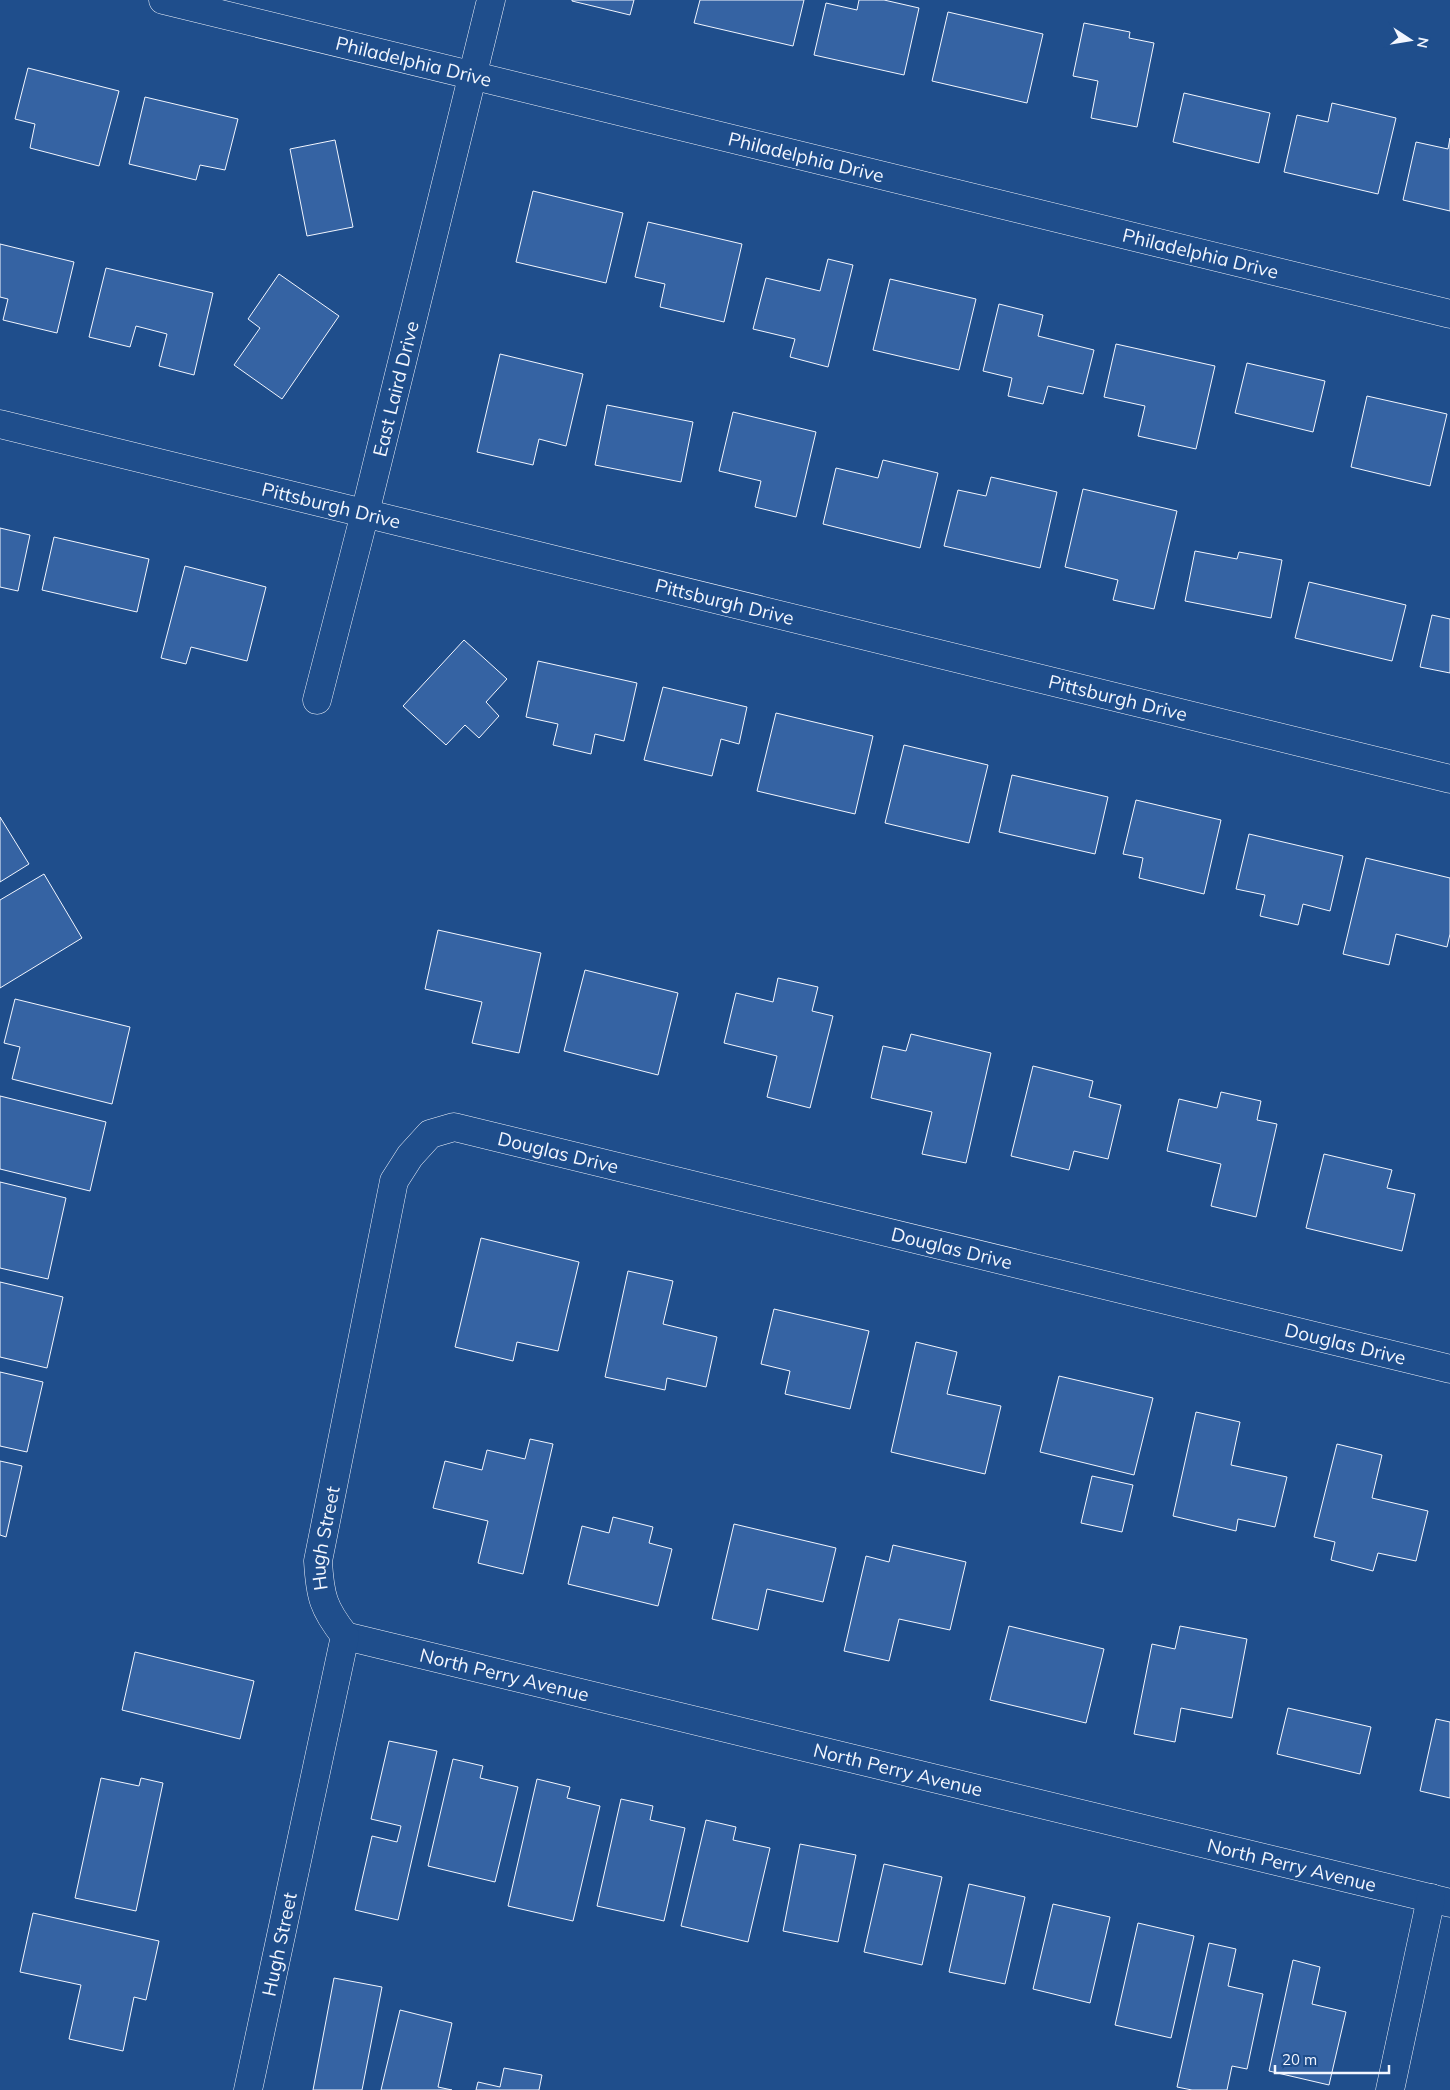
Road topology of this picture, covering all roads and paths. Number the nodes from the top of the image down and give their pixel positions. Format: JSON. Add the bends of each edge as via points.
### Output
{"nodes":[{"id":1,"x":163,"y":0,"type":"edge"},
{"id":2,"x":491,"y":0,"type":"edge"},
{"id":3,"x":472,"y":76,"type":"junction"},
{"id":4,"x":1450,"y":314,"type":"edge"},
{"id":5,"x":0,"y":424,"type":"edge"},
{"id":6,"x":365,"y":513,"type":"junction"},
{"id":7,"x":317,"y":700,"type":"dead end"},
{"id":8,"x":1450,"y":778,"type":"edge"},
{"id":9,"x":454,"y":1127,"type":"joint"},
{"id":10,"x":1450,"y":1369,"type":"edge"},
{"id":11,"x":345,"y":1636,"type":"junction"},
{"id":12,"x":1441,"y":1901,"type":"edge"},
{"id":13,"x":248,"y":2090,"type":"edge"},
{"id":14,"x":1390,"y":2090,"type":"edge"}],
"edges":[{"from":1,"to":3,"type":"street","name":"Philadelphia Drive"},
{"from":2,"to":3,"type":"street","name":"East Laird Drive"},
{"from":3,"to":4,"type":"street","name":"Philadelphia Drive"},
{"from":3,"to":6,"type":"street","name":"East Laird Drive"},
{"from":5,"to":6,"type":"street","name":"Pittsburgh Drive"},
{"from":6,"to":7,"type":"street","name":"East Laird Drive"},
{"from":6,"to":8,"type":"street","name":"Pittsburgh Drive"},
{"from":9,"to":10,"type":"street","name":"Douglas Drive"},
{"from":9,"to":11,"type":"street","name":"Hugh Street","via":[[430,1134],[394,1181],[318,1561],[319,1590],[329,1616]]},
{"from":11,"to":12,"type":"street","name":"North Perry Avenue"},
{"from":11,"to":13,"type":"street","name":"Hugh Street"},
{"from":12,"to":14,"type":"street"}]}
